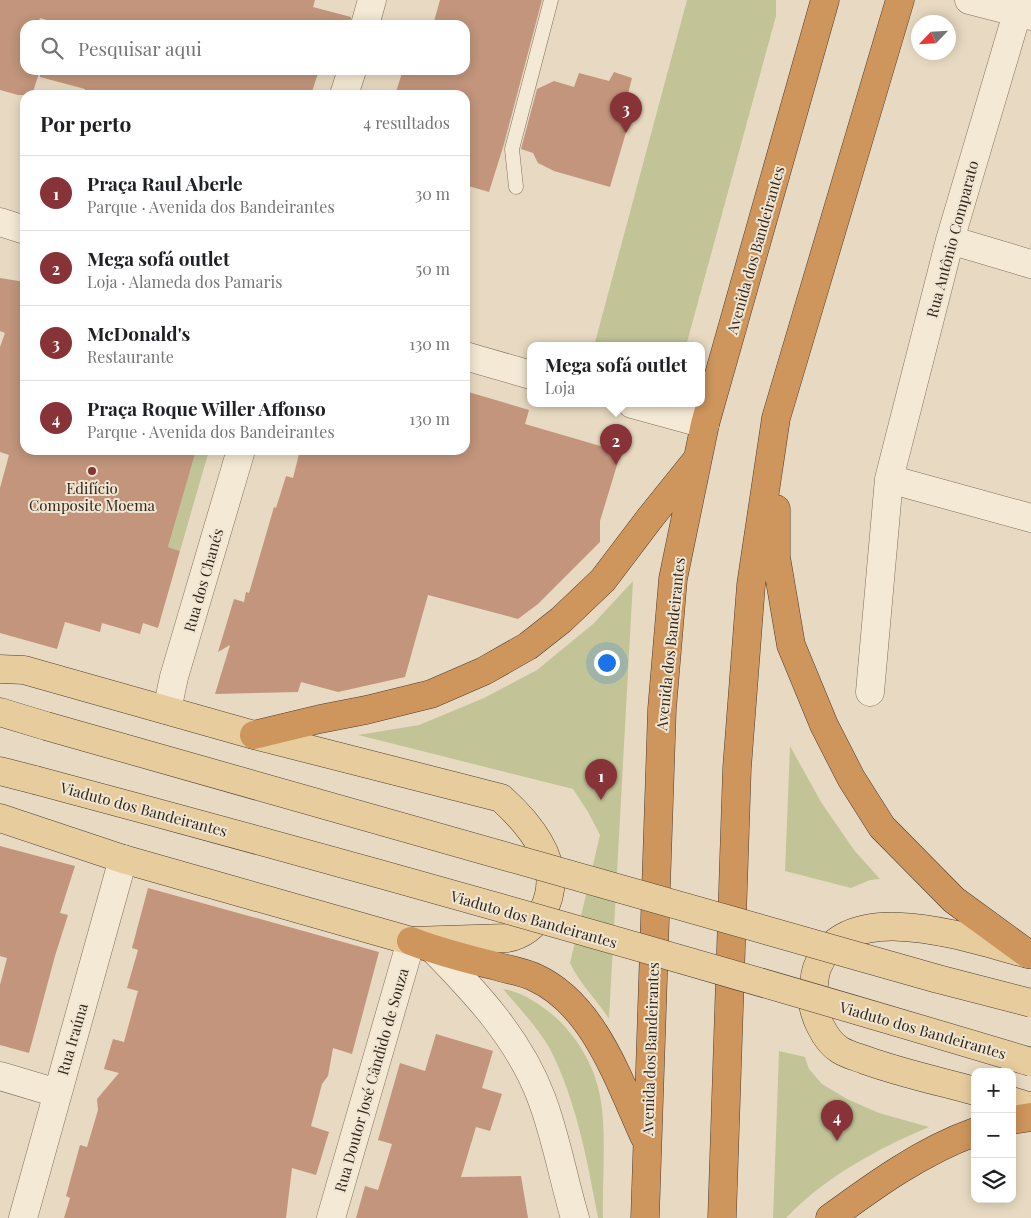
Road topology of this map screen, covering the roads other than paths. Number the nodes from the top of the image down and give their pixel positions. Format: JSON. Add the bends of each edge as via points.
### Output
{"nodes":[{"id":1,"x":372,"y":0,"type":"edge"},
{"id":2,"x":551,"y":0,"type":"edge"},
{"id":3,"x":826,"y":0,"type":"edge"},
{"id":4,"x":900,"y":0,"type":"edge"},
{"id":5,"x":969,"y":0,"type":"edge"},
{"id":6,"x":1023,"y":9,"type":"edge"},
{"id":7,"x":366,"y":20,"type":"edge"},
{"id":8,"x":350,"y":75,"type":"edge"},
{"id":9,"x":346,"y":90,"type":"edge"},
{"id":10,"x":516,"y":187,"type":"dead end"},
{"id":11,"x":0,"y":222,"type":"edge"},
{"id":12,"x":20,"y":228,"type":"edge"},
{"id":13,"x":950,"y":240,"type":"junction"},
{"id":14,"x":1031,"y":264,"type":"edge"},
{"id":15,"x":470,"y":357,"type":"edge"},
{"id":16,"x":527,"y":374,"type":"edge"},
{"id":17,"x":643,"y":407,"type":"edge"},
{"id":18,"x":776,"y":418,"type":"junction"},
{"id":19,"x":705,"y":424,"type":"junction"},
{"id":20,"x":239,"y":455,"type":"edge"},
{"id":21,"x":697,"y":459,"type":"junction"},
{"id":22,"x":889,"y":479,"type":"junction"},
{"id":23,"x":1031,"y":518,"type":"edge"},
{"id":24,"x":0,"y":669,"type":"edge"},
{"id":25,"x":870,"y":692,"type":"dead end"},
{"id":26,"x":167,"y":710,"type":"junction"},
{"id":27,"x":0,"y":712,"type":"edge"},
{"id":28,"x":254,"y":735,"type":"junction"},
{"id":29,"x":0,"y":771,"type":"edge"},
{"id":30,"x":0,"y":818,"type":"edge"},
{"id":31,"x":123,"y":859,"type":"junction"},
{"id":32,"x":423,"y":946,"type":"junction"},
{"id":33,"x":1030,"y":955,"type":"edge"},
{"id":34,"x":1031,"y":1003,"type":"edge"},
{"id":35,"x":1031,"y":1062,"type":"edge"},
{"id":36,"x":0,"y":1076,"type":"edge"},
{"id":37,"x":971,"y":1090,"type":"edge"},
{"id":38,"x":57,"y":1093,"type":"junction"},
{"id":39,"x":1016,"y":1102,"type":"edge"},
{"id":40,"x":1031,"y":1107,"type":"edge"},
{"id":41,"x":1031,"y":1117,"type":"edge"},
{"id":42,"x":1016,"y":1119,"type":"edge"},
{"id":43,"x":971,"y":1133,"type":"edge"},
{"id":44,"x":647,"y":1143,"type":"junction"},
{"id":45,"x":22,"y":1218,"type":"edge"},
{"id":46,"x":331,"y":1218,"type":"edge"},
{"id":47,"x":575,"y":1218,"type":"edge"},
{"id":48,"x":645,"y":1218,"type":"edge"},
{"id":49,"x":722,"y":1218,"type":"edge"},
{"id":50,"x":830,"y":1218,"type":"edge"}],
"edges":[{"from":1,"to":7,"type":"street"},
{"from":2,"to":10,"type":"lane","via":[[512,149]]},
{"from":3,"to":19,"type":"highway","name":"Avenida dos Bandeirantes"},
{"from":4,"to":18,"type":"highway"},
{"from":5,"to":6,"type":"street"},
{"from":6,"to":13,"type":"street","name":"Rua Antônio Comparato"},
{"from":8,"to":9,"type":"street"},
{"from":11,"to":12,"type":"street"},
{"from":13,"to":14,"type":"street"},
{"from":13,"to":22,"type":"street","name":"Rua Antônio Comparato"},
{"from":15,"to":16,"type":"street"},
{"from":17,"to":19,"type":"street"},
{"from":18,"to":33,"type":"highway","via":[[776,558],[791,645],[824,725],[882,828],[954,900]]},
{"from":18,"to":49,"type":"highway","via":[[751,585],[737,768]]},
{"from":19,"to":21,"type":"highway","name":"Avenida dos Bandeirantes"},
{"from":20,"to":26,"type":"street","name":"Rua dos Chanés"},
{"from":21,"to":28,"type":"highway","via":[[604,580],[528,646],[484,671],[431,694]]},
{"from":21,"to":44,"type":"highway","name":"Avenida dos Bandeirantes","via":[[673,579],[662,709]]},
{"from":22,"to":23,"type":"street"},
{"from":22,"to":25,"type":"street","name":"Rua Antônio Comparato"},
{"from":24,"to":26,"type":"main road","via":[[24,670]]},
{"from":26,"to":28,"type":"main road"},
{"from":27,"to":34,"type":"main road","bridge":true},
{"from":28,"to":32,"type":"main road","via":[[500,798],[519,814],[542,847],[550,870],[546,904],[537,921],[516,936],[507,938]]},
{"from":29,"to":35,"type":"main road","name":"Viaduto dos Bandeirantes","bridge":true,"via":[[263,841]]},
{"from":30,"to":31,"type":"main road"},
{"from":31,"to":32,"type":"main road"},
{"from":31,"to":38,"type":"street","name":"Rua Iraúna"},
{"from":32,"to":44,"type":"highway","via":[[536,977],[556,989],[582,1014],[600,1042]]},
{"from":32,"to":46,"type":"street","name":"Rua Doutor José Cândido de Souza"},
{"from":32,"to":47,"type":"street","via":[[468,985],[507,1032],[526,1064],[541,1097]]},
{"from":33,"to":37,"type":"main road","via":[[937,931],[898,926],[861,930],[843,937],[826,951],[816,970],[813,998],[818,1022],[829,1042],[841,1051],[880,1065]]},
{"from":36,"to":38,"type":"street"},
{"from":38,"to":45,"type":"street","name":"Rua Iraúna"},
{"from":39,"to":40,"type":"main road"},
{"from":41,"to":42,"type":"highway"},
{"from":43,"to":50,"type":"highway","via":[[912,1162]]},
{"from":44,"to":48,"type":"highway","name":"Avenida dos Bandeirantes"}]}
